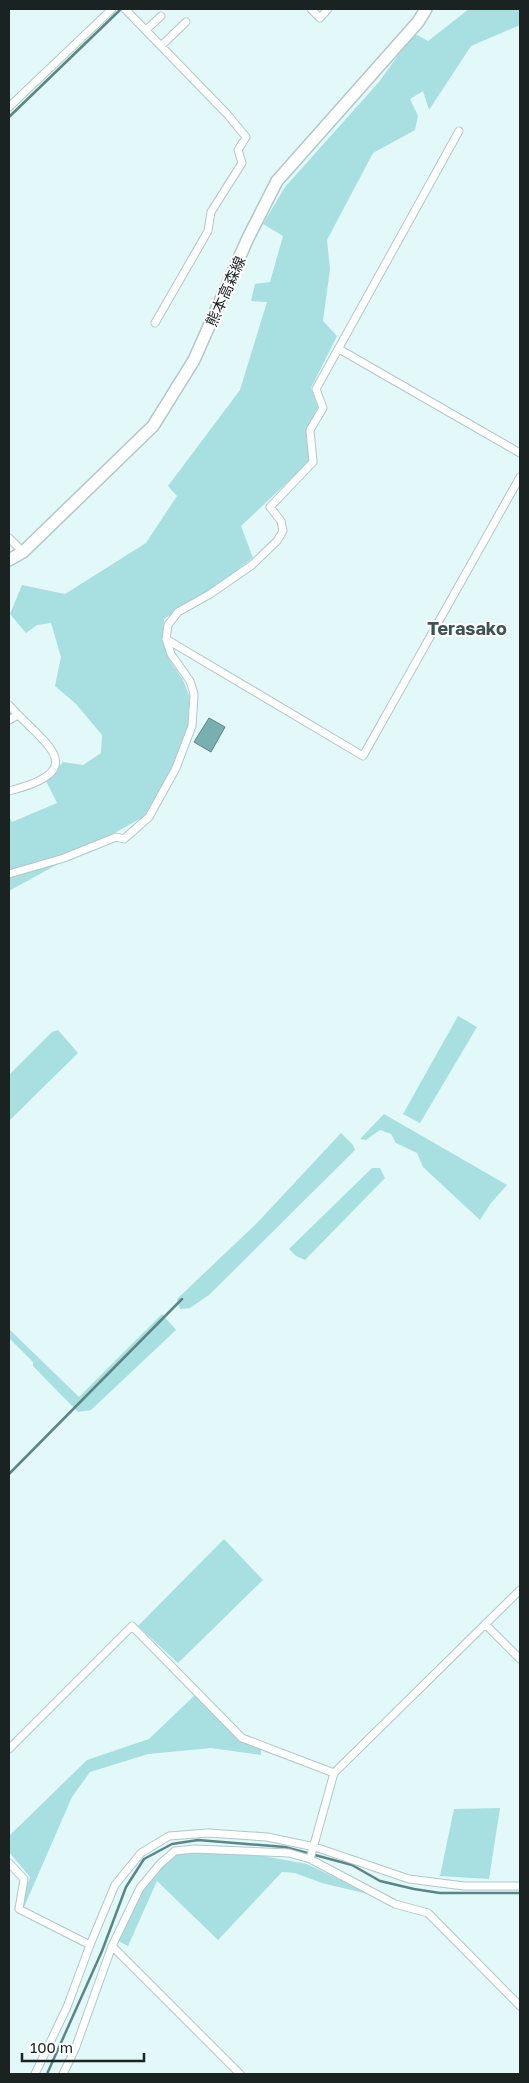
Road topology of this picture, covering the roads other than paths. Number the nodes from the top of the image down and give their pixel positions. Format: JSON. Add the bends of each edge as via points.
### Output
{"nodes":[{"id":1,"x":112,"y":9,"type":"edge"},
{"id":2,"x":125,"y":9,"type":"edge"},
{"id":3,"x":311,"y":9,"type":"edge"},
{"id":4,"x":328,"y":9,"type":"edge"},
{"id":5,"x":426,"y":9,"type":"edge"},
{"id":6,"x":161,"y":16,"type":"dead end"},
{"id":7,"x":186,"y":22,"type":"dead end"},
{"id":8,"x":146,"y":30,"type":"junction"},
{"id":9,"x":161,"y":46,"type":"junction"},
{"id":10,"x":9,"y":107,"type":"edge"},
{"id":11,"x":459,"y":131,"type":"dead end"},
{"id":12,"x":155,"y":322,"type":"dead end"},
{"id":13,"x":339,"y":349,"type":"junction"},
{"id":14,"x":520,"y":453,"type":"edge"},
{"id":15,"x":520,"y":477,"type":"edge"},
{"id":16,"x":9,"y":538,"type":"edge"},
{"id":17,"x":22,"y":552,"type":"junction"},
{"id":18,"x":9,"y":560,"type":"edge"},
{"id":19,"x":166,"y":639,"type":"junction"},
{"id":20,"x":9,"y":705,"type":"edge"},
{"id":21,"x":18,"y":715,"type":"junction"},
{"id":22,"x":9,"y":720,"type":"edge"},
{"id":23,"x":9,"y":791,"type":"edge"},
{"id":24,"x":9,"y":874,"type":"edge"},
{"id":25,"x":520,"y":1590,"type":"edge"},
{"id":26,"x":485,"y":1624,"type":"junction"},
{"id":27,"x":520,"y":1659,"type":"edge"},
{"id":28,"x":9,"y":1749,"type":"edge"},
{"id":29,"x":334,"y":1773,"type":"junction"},
{"id":30,"x":315,"y":1847,"type":"junction"},
{"id":31,"x":310,"y":1859,"type":"junction"},
{"id":32,"x":9,"y":1863,"type":"edge"},
{"id":33,"x":520,"y":1886,"type":"edge"},
{"id":34,"x":90,"y":1945,"type":"junction"},
{"id":35,"x":112,"y":1946,"type":"junction"},
{"id":36,"x":520,"y":2006,"type":"edge"},
{"id":37,"x":35,"y":2074,"type":"edge"},
{"id":38,"x":63,"y":2074,"type":"edge"},
{"id":39,"x":240,"y":2074,"type":"edge"}],
"edges":[{"from":1,"to":10,"type":"street"},
{"from":2,"to":8,"type":"street"},
{"from":3,"to":4,"type":"street","via":[[320,18]]},
{"from":5,"to":17,"type":"main road","name":"熊本高森線","via":[[278,181],[248,238],[194,360],[153,426]]},
{"from":6,"to":8,"type":"street"},
{"from":7,"to":9,"type":"street"},
{"from":8,"to":9,"type":"street"},
{"from":9,"to":12,"type":"street","via":[[246,137],[238,150],[242,163],[211,212],[208,231]]},
{"from":11,"to":13,"type":"street"},
{"from":13,"to":14,"type":"street"},
{"from":13,"to":19,"type":"street","via":[[316,389],[323,408],[310,430],[313,462],[270,507],[281,520],[283,531],[252,565],[178,612],[168,625]]},
{"from":15,"to":19,"type":"street","via":[[363,756]]},
{"from":16,"to":17,"type":"street"},
{"from":17,"to":18,"type":"main road","name":"熊本高森線"},
{"from":19,"to":24,"type":"street","via":[[194,694],[192,726],[176,768],[149,817],[124,839],[116,837],[64,858]]},
{"from":20,"to":21,"type":"street"},
{"from":21,"to":22,"type":"street"},
{"from":21,"to":23,"type":"street","via":[[53,750],[56,762],[55,768],[35,783]]},
{"from":25,"to":26,"type":"street"},
{"from":26,"to":27,"type":"street"},
{"from":26,"to":29,"type":"street"},
{"from":28,"to":29,"type":"street","via":[[132,1626],[242,1738]]},
{"from":29,"to":30,"type":"street"},
{"from":30,"to":31,"type":"street"},
{"from":30,"to":33,"type":"street","via":[[409,1879],[464,1886]]},
{"from":30,"to":34,"type":"street","via":[[267,1837],[208,1833],[169,1836],[141,1853],[115,1885]]},
{"from":31,"to":35,"type":"street","via":[[289,1853],[194,1849],[175,1852],[140,1888]]},
{"from":31,"to":36,"type":"street","via":[[395,1904],[428,1913]]},
{"from":32,"to":34,"type":"street","via":[[24,1879],[19,1909]]},
{"from":34,"to":37,"type":"street","via":[[67,2007]]},
{"from":35,"to":38,"type":"street","via":[[76,2049]]},
{"from":35,"to":39,"type":"street"}]}
